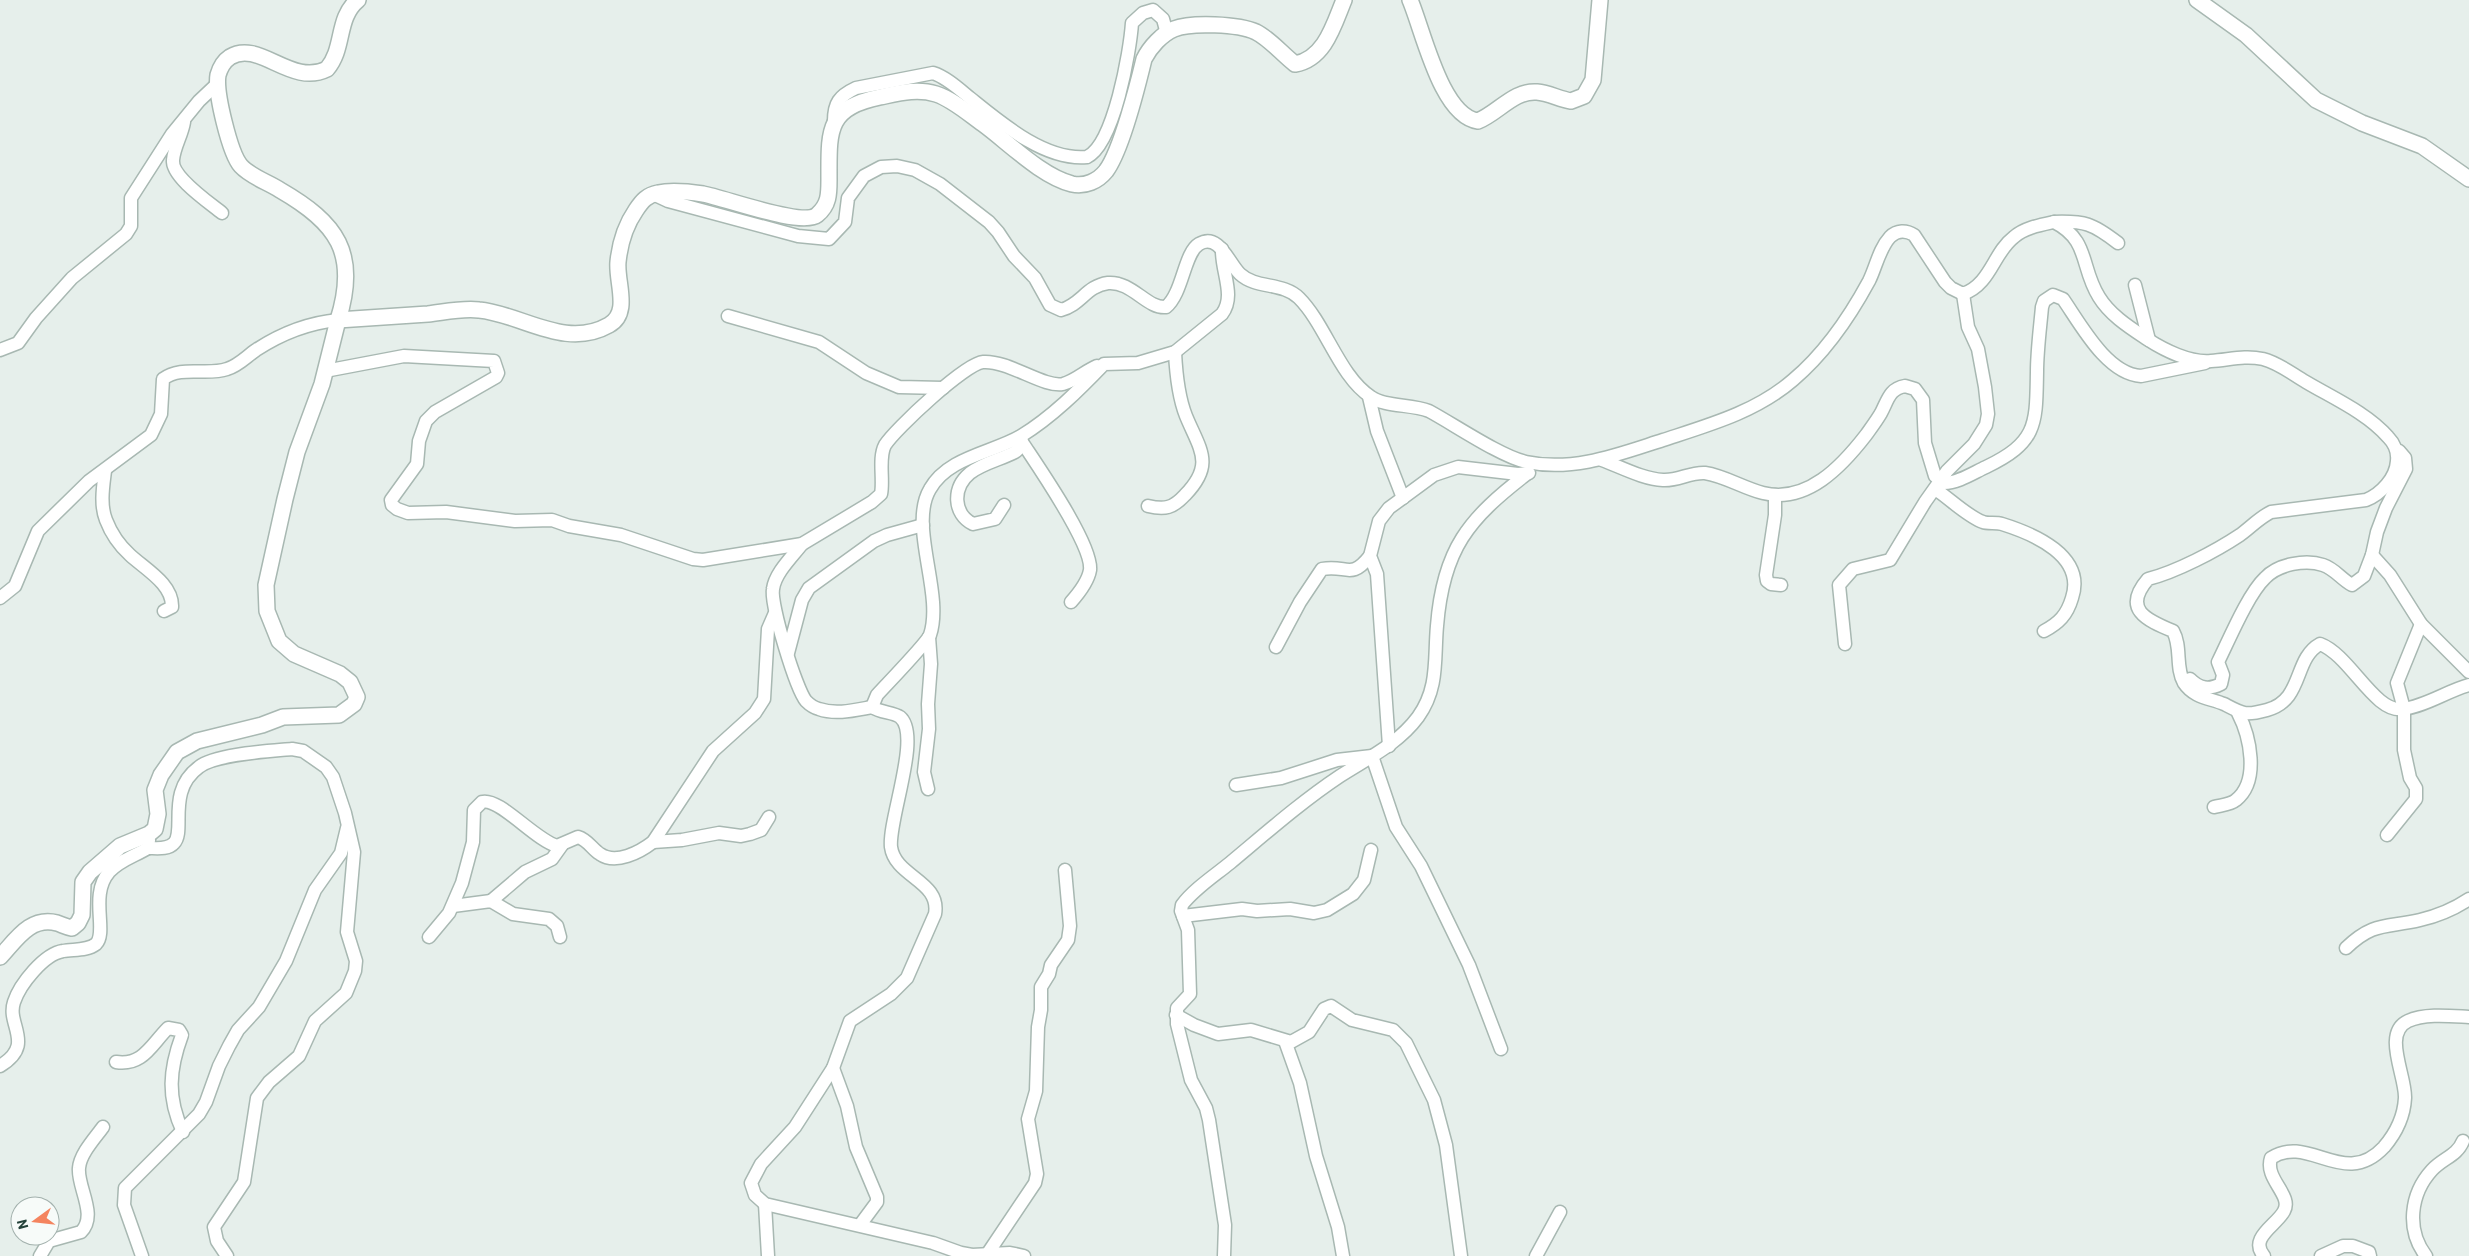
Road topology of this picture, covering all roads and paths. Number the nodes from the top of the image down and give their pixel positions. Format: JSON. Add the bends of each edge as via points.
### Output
{"nodes":[{"id":1,"x":358,"y":0,"type":"edge"},
{"id":2,"x":1344,"y":0,"type":"edge"},
{"id":3,"x":1410,"y":0,"type":"edge"},
{"id":4,"x":1600,"y":0,"type":"edge"},
{"id":5,"x":2197,"y":0,"type":"edge"},
{"id":6,"x":1168,"y":34,"type":"junction"},
{"id":7,"x":217,"y":84,"type":"junction"},
{"id":8,"x":184,"y":120,"type":"junction"},
{"id":9,"x":834,"y":121,"type":"junction"},
{"id":10,"x":2469,"y":179,"type":"edge"},
{"id":11,"x":653,"y":194,"type":"junction"},
{"id":12,"x":222,"y":214,"type":"dead end"},
{"id":13,"x":2054,"y":222,"type":"junction"},
{"id":14,"x":2118,"y":243,"type":"dead end"},
{"id":15,"x":1222,"y":249,"type":"junction"},
{"id":16,"x":2135,"y":285,"type":"dead end"},
{"id":17,"x":1963,"y":294,"type":"junction"},
{"id":18,"x":728,"y":316,"type":"dead end"},
{"id":19,"x":338,"y":320,"type":"junction"},
{"id":20,"x":2149,"y":340,"type":"junction"},
{"id":21,"x":0,"y":350,"type":"edge"},
{"id":22,"x":1175,"y":352,"type":"junction"},
{"id":23,"x":2210,"y":362,"type":"junction"},
{"id":24,"x":1104,"y":364,"type":"junction"},
{"id":25,"x":325,"y":371,"type":"junction"},
{"id":26,"x":943,"y":388,"type":"junction"},
{"id":27,"x":1369,"y":397,"type":"junction"},
{"id":28,"x":1021,"y":440,"type":"junction"},
{"id":29,"x":2396,"y":449,"type":"junction"},
{"id":30,"x":1602,"y":460,"type":"junction"},
{"id":31,"x":1544,"y":465,"type":"junction"},
{"id":32,"x":105,"y":470,"type":"junction"},
{"id":33,"x":1528,"y":474,"type":"junction"},
{"id":34,"x":1938,"y":486,"type":"junction"},
{"id":35,"x":1775,"y":495,"type":"junction"},
{"id":36,"x":1403,"y":498,"type":"junction"},
{"id":37,"x":1004,"y":505,"type":"dead end"},
{"id":38,"x":1148,"y":506,"type":"dead end"},
{"id":39,"x":923,"y":525,"type":"junction"},
{"id":40,"x":802,"y":544,"type":"junction"},
{"id":41,"x":2372,"y":555,"type":"junction"},
{"id":42,"x":1370,"y":556,"type":"junction"},
{"id":43,"x":1781,"y":584,"type":"dead end"},
{"id":44,"x":0,"y":598,"type":"edge"},
{"id":45,"x":1071,"y":602,"type":"dead end"},
{"id":46,"x":164,"y":612,"type":"dead end"},
{"id":47,"x":775,"y":612,"type":"junction"},
{"id":48,"x":2421,"y":624,"type":"junction"},
{"id":49,"x":2044,"y":631,"type":"dead end"},
{"id":50,"x":929,"y":637,"type":"junction"},
{"id":51,"x":1845,"y":644,"type":"dead end"},
{"id":52,"x":1276,"y":648,"type":"dead end"},
{"id":53,"x":788,"y":653,"type":"junction"},
{"id":54,"x":2179,"y":656,"type":"junction"},
{"id":55,"x":2469,"y":672,"type":"edge"},
{"id":56,"x":2469,"y":685,"type":"edge"},
{"id":57,"x":872,"y":707,"type":"junction"},
{"id":58,"x":2404,"y":709,"type":"junction"},
{"id":59,"x":2238,"y":713,"type":"junction"},
{"id":60,"x":1389,"y":746,"type":"junction"},
{"id":61,"x":1372,"y":756,"type":"junction"},
{"id":62,"x":1236,"y":785,"type":"dead end"},
{"id":63,"x":928,"y":789,"type":"dead end"},
{"id":64,"x":2214,"y":807,"type":"dead end"},
{"id":65,"x":769,"y":817,"type":"dead end"},
{"id":66,"x":348,"y":823,"type":"junction"},
{"id":67,"x":2388,"y":835,"type":"dead end"},
{"id":68,"x":149,"y":841,"type":"junction"},
{"id":69,"x":653,"y":842,"type":"junction"},
{"id":70,"x":562,"y":845,"type":"junction"},
{"id":71,"x":1371,"y":850,"type":"dead end"},
{"id":72,"x":1065,"y":870,"type":"dead end"},
{"id":73,"x":2469,"y":899,"type":"edge"},
{"id":74,"x":491,"y":902,"type":"junction"},
{"id":75,"x":453,"y":906,"type":"junction"},
{"id":76,"x":1183,"y":916,"type":"junction"},
{"id":77,"x":429,"y":937,"type":"dead end"},
{"id":78,"x":560,"y":937,"type":"dead end"},
{"id":79,"x":2346,"y":948,"type":"dead end"},
{"id":80,"x":0,"y":957,"type":"edge"},
{"id":81,"x":1176,"y":1015,"type":"junction"},
{"id":82,"x":2469,"y":1017,"type":"edge"},
{"id":83,"x":1285,"y":1041,"type":"junction"},
{"id":84,"x":1501,"y":1049,"type":"dead end"},
{"id":85,"x":116,"y":1062,"type":"dead end"},
{"id":86,"x":0,"y":1066,"type":"edge"},
{"id":87,"x":832,"y":1068,"type":"junction"},
{"id":88,"x":102,"y":1127,"type":"dead end"},
{"id":89,"x":183,"y":1132,"type":"junction"},
{"id":90,"x":2463,"y":1141,"type":"dead end"},
{"id":91,"x":765,"y":1204,"type":"junction"},
{"id":92,"x":1560,"y":1212,"type":"dead end"},
{"id":93,"x":860,"y":1225,"type":"junction"},
{"id":94,"x":988,"y":1253,"type":"junction"},
{"id":95,"x":40,"y":1256,"type":"edge"},
{"id":96,"x":142,"y":1256,"type":"edge"},
{"id":97,"x":227,"y":1256,"type":"edge"},
{"id":98,"x":768,"y":1256,"type":"edge"},
{"id":99,"x":1024,"y":1256,"type":"edge"},
{"id":100,"x":1224,"y":1256,"type":"edge"},
{"id":101,"x":1343,"y":1256,"type":"edge"},
{"id":102,"x":1461,"y":1256,"type":"edge"},
{"id":103,"x":1536,"y":1256,"type":"edge"},
{"id":104,"x":2264,"y":1256,"type":"edge"},
{"id":105,"x":2321,"y":1256,"type":"edge"},
{"id":106,"x":2370,"y":1256,"type":"edge"},
{"id":107,"x":2426,"y":1256,"type":"edge"}],
"edges":[{"from":1,"to":7,"type":"street","via":[[345,16],[338,52],[327,69],[310,75],[301,74],[254,54],[242,53],[225,61]]},
{"from":2,"to":6,"type":"street","via":[[1323,47],[1305,62],[1295,64],[1261,35],[1242,28],[1191,27],[1175,29]]},
{"from":3,"to":4,"type":"street","via":[[1450,100],[1463,116],[1478,121],[1523,93],[1544,93],[1571,101],[1584,96],[1593,80]]},
{"from":5,"to":10,"type":"street","via":[[2246,36],[2316,100],[2362,124],[2422,146]]},
{"from":6,"to":9,"type":"street","via":[[1149,49],[1144,59],[1119,145],[1108,168],[1087,184],[1070,183],[1048,172],[970,115],[935,94],[913,91],[868,100],[850,106]]},
{"from":6,"to":9,"type":"street","via":[[1163,19],[1153,10],[1143,13],[1132,23],[1127,65],[1115,109],[1098,148],[1088,158],[1052,152],[1014,133],[932,72],[848,92],[835,105]]},
{"from":7,"to":8,"type":"street"},
{"from":7,"to":19,"type":"street","via":[[236,160],[252,174],[311,209],[339,240],[346,269],[346,286]]},
{"from":8,"to":12,"type":"street","via":[[173,160],[174,168]]},
{"from":8,"to":21,"type":"street","via":[[131,198],[131,226],[126,234],[72,278],[18,343]]},
{"from":9,"to":11,"type":"street","via":[[830,148],[830,198],[810,219],[702,194]]},
{"from":11,"to":15,"type":"street","via":[[668,201],[798,236],[829,239],[844,222],[848,198],[864,176],[881,167],[906,168],[940,184],[988,222],[1035,278],[1050,304],[1061,310],[1068,308],[1088,290],[1114,283],[1166,307],[1175,297],[1194,248],[1211,241]]},
{"from":11,"to":19,"type":"street","via":[[641,203],[624,231],[618,264],[622,303],[617,319],[606,326],[579,334],[552,331],[476,309]]},
{"from":13,"to":14,"type":"street","via":[[2090,224]]},
{"from":13,"to":17,"type":"street","via":[[2022,231],[2013,237],[1982,281]]},
{"from":13,"to":20,"type":"street","via":[[2078,241],[2093,287],[2105,306]]},
{"from":15,"to":22,"type":"street","via":[[1227,307]]},
{"from":15,"to":27,"type":"street","via":[[1247,279],[1286,289],[1301,300]]},
{"from":16,"to":20,"type":"street"},
{"from":17,"to":30,"type":"street","via":[[1944,282],[1914,235],[1907,231],[1899,232],[1885,244],[1873,273],[1845,322],[1811,363],[1783,389],[1738,413]]},
{"from":17,"to":34,"type":"street","via":[[1968,327],[1978,349],[1988,414],[1981,434]]},
{"from":18,"to":26,"type":"street","via":[[819,342],[866,373],[899,387]]},
{"from":19,"to":25,"type":"street"},
{"from":19,"to":32,"type":"street","via":[[314,322],[296,328],[230,368],[163,379],[161,414],[151,435]]},
{"from":20,"to":23,"type":"street","via":[[2178,354]]},
{"from":22,"to":24,"type":"street","via":[[1138,363]]},
{"from":22,"to":38,"type":"street","via":[[1181,399],[1200,442],[1204,461],[1188,492],[1171,507]]},
{"from":23,"to":29,"type":"street","via":[[2242,356],[2275,363],[2371,422],[2387,435]]},
{"from":23,"to":34,"type":"street","via":[[2141,376],[2130,375],[2110,362],[2063,299],[2053,295],[2044,301],[2042,307],[2038,408],[2031,432],[2014,452],[1961,479]]},
{"from":24,"to":26,"type":"street","via":[[1062,384],[1053,384],[1009,367],[983,362],[969,366]]},
{"from":24,"to":28,"type":"street"},
{"from":25,"to":40,"type":"street","via":[[404,356],[494,361],[496,377],[434,412],[426,421],[419,441],[417,464],[391,500],[392,505],[401,511],[552,520],[621,535],[693,559],[752,554]]},
{"from":25,"to":68,"type":"street","via":[[297,452],[285,499],[266,585],[266,611],[279,641],[294,654],[340,674],[350,682],[357,697],[354,704],[339,715],[283,717],[186,745],[160,775],[155,790],[155,830]]},
{"from":26,"to":40,"type":"street","via":[[884,446],[882,494]]},
{"from":27,"to":31,"type":"street","via":[[1385,403],[1417,406],[1514,458]]},
{"from":27,"to":36,"type":"street","via":[[1377,431]]},
{"from":28,"to":37,"type":"street","via":[[1015,452],[969,474],[957,500],[959,513],[973,524],[995,519]]},
{"from":28,"to":39,"type":"street","via":[[958,464],[937,479],[924,506]]},
{"from":28,"to":45,"type":"street","via":[[1058,497],[1090,563],[1084,586]]},
{"from":29,"to":41,"type":"street","via":[[2405,458],[2406,469],[2386,508]]},
{"from":29,"to":54,"type":"street","via":[[2396,470],[2373,497],[2271,512],[2239,535],[2170,573],[2148,579],[2138,595],[2139,611],[2143,617],[2173,631]]},
{"from":30,"to":31,"type":"street"},
{"from":30,"to":35,"type":"street","via":[[1662,480],[1694,473],[1705,474]]},
{"from":31,"to":33,"type":"street"},
{"from":32,"to":44,"type":"street","via":[[57,510],[38,531],[15,586]]},
{"from":32,"to":46,"type":"street","via":[[102,505],[106,520],[122,546],[169,593],[172,607]]},
{"from":33,"to":36,"type":"street","via":[[1472,468],[1447,469]]},
{"from":33,"to":60,"type":"street","via":[[1471,522],[1457,546],[1440,602],[1434,682],[1428,701],[1403,735]]},
{"from":34,"to":35,"type":"street","via":[[1925,443],[1923,400],[1915,389],[1905,386],[1889,395],[1866,435],[1830,474],[1807,489]]},
{"from":34,"to":49,"type":"street","via":[[1982,522],[2000,524],[2043,540],[2074,572],[2076,588],[2068,610],[2058,624]]},
{"from":34,"to":51,"type":"street","via":[[1890,560],[1853,569],[1839,584]]},
{"from":35,"to":43,"type":"street","via":[[1766,575],[1771,584]]},
{"from":36,"to":42,"type":"street","via":[[1378,521]]},
{"from":39,"to":50,"type":"street","via":[[932,622]]},
{"from":39,"to":53,"type":"street","via":[[874,541],[809,588],[802,600]]},
{"from":40,"to":47,"type":"street","via":[[773,588]]},
{"from":41,"to":48,"type":"street","via":[[2390,575]]},
{"from":41,"to":54,"type":"street","via":[[2364,576],[2352,584],[2321,564],[2296,564],[2267,576],[2218,662],[2223,675],[2221,684],[2210,688],[2195,684]]},
{"from":42,"to":52,"type":"street","via":[[1354,570],[1322,570],[1300,602]]},
{"from":42,"to":60,"type":"street","via":[[1376,574]]},
{"from":47,"to":53,"type":"street"},
{"from":47,"to":69,"type":"street","via":[[768,629],[764,699],[755,713],[713,751]]},
{"from":48,"to":55,"type":"street"},
{"from":48,"to":58,"type":"street","via":[[2397,683]]},
{"from":50,"to":57,"type":"street","via":[[877,695]]},
{"from":50,"to":63,"type":"street","via":[[929,729],[924,772]]},
{"from":53,"to":57,"type":"street","via":[[806,701],[818,709],[833,712]]},
{"from":54,"to":59,"type":"street","via":[[2180,673],[2191,690]]},
{"from":56,"to":58,"type":"street"},
{"from":57,"to":87,"type":"street","via":[[881,713],[895,714],[907,728],[891,847],[899,864],[930,892],[936,909],[907,978],[892,994],[850,1021]]},
{"from":58,"to":59,"type":"street","via":[[2387,706],[2379,700],[2350,666],[2331,648],[2320,644],[2312,649],[2285,702],[2255,713]]},
{"from":58,"to":67,"type":"street","via":[[2404,750],[2410,778],[2416,788],[2416,799]]},
{"from":59,"to":64,"type":"street","via":[[2248,738],[2249,776],[2235,801]]},
{"from":60,"to":61,"type":"street"},
{"from":61,"to":62,"type":"street","via":[[1337,760],[1281,778]]},
{"from":61,"to":76,"type":"street","via":[[1292,811],[1220,871],[1185,901]]},
{"from":61,"to":84,"type":"street","via":[[1396,827],[1421,866],[1470,965]]},
{"from":65,"to":69,"type":"street","via":[[761,830],[741,836],[720,832]]},
{"from":66,"to":68,"type":"street","via":[[333,777],[326,767],[303,751],[292,749],[216,760],[198,767],[181,792],[174,844],[167,847]]},
{"from":66,"to":89,"type":"street","via":[[341,853],[315,890],[286,961],[259,1007],[238,1030],[219,1066],[206,1102]]},
{"from":66,"to":97,"type":"street","via":[[354,857],[347,932],[356,961],[355,971],[346,992],[315,1021],[299,1056],[269,1082],[257,1098],[244,1182],[214,1227],[217,1241]]},
{"from":68,"to":80,"type":"street","via":[[120,846],[90,872],[83,882],[83,908],[78,923],[72,928],[56,923],[34,924],[24,929]]},
{"from":68,"to":86,"type":"street","via":[[117,865],[103,881],[98,904],[101,933],[96,944],[48,957],[20,990],[13,1008],[18,1044]]},
{"from":69,"to":70,"type":"street","via":[[642,851],[616,858],[602,856],[578,837]]},
{"from":70,"to":74,"type":"street","via":[[552,859],[525,872]]},
{"from":70,"to":75,"type":"street","via":[[545,842],[493,803],[486,800],[477,804],[471,852]]},
{"from":71,"to":76,"type":"street","via":[[1364,880],[1353,894],[1327,910],[1314,913],[1242,908]]},
{"from":72,"to":94,"type":"street","via":[[1070,926],[1068,940],[1041,987],[1036,1091],[1028,1119],[1037,1174],[1035,1183]]},
{"from":73,"to":79,"type":"street","via":[[2435,916],[2366,932]]},
{"from":74,"to":75,"type":"street"},
{"from":74,"to":78,"type":"street","via":[[513,914],[549,919],[557,926]]},
{"from":75,"to":77,"type":"street"},
{"from":76,"to":81,"type":"street","via":[[1188,930],[1190,994]]},
{"from":81,"to":83,"type":"street","via":[[1218,1034],[1251,1030]]},
{"from":81,"to":100,"type":"street","via":[[1191,1080],[1209,1120],[1225,1225]]},
{"from":82,"to":104,"type":"street","via":[[2410,1019],[2397,1030],[2395,1042],[2404,1084],[2403,1114],[2396,1130],[2371,1158],[2347,1164],[2290,1150],[2270,1158],[2271,1177],[2285,1201],[2284,1211],[2264,1232],[2259,1243]]},
{"from":83,"to":101,"type":"street","via":[[1303,1096]]},
{"from":83,"to":102,"type":"street","via":[[1303,1037],[1324,1009],[1331,1006],[1352,1020],[1385,1026],[1400,1036],[1434,1100],[1446,1145]]},
{"from":85,"to":89,"type":"street","via":[[141,1059],[168,1028],[179,1030],[182,1035],[172,1060],[171,1082],[176,1117]]},
{"from":87,"to":91,"type":"street","via":[[795,1127],[754,1176],[752,1190]]},
{"from":87,"to":93,"type":"street","via":[[847,1106],[856,1147],[877,1197],[877,1202]]},
{"from":88,"to":95,"type":"street","via":[[78,1170],[88,1216],[85,1228],[48,1241]]},
{"from":89,"to":96,"type":"street","via":[[125,1188],[124,1205]]},
{"from":90,"to":107,"type":"street","via":[[2456,1154],[2444,1159],[2433,1170],[2418,1192],[2412,1226]]},
{"from":91,"to":93,"type":"street"},
{"from":91,"to":98,"type":"street"},
{"from":92,"to":103,"type":"street"},
{"from":93,"to":94,"type":"street","via":[[961,1253]]},
{"from":94,"to":99,"type":"street"},
{"from":105,"to":106,"type":"street","via":[[2343,1246],[2369,1252]]}]}
